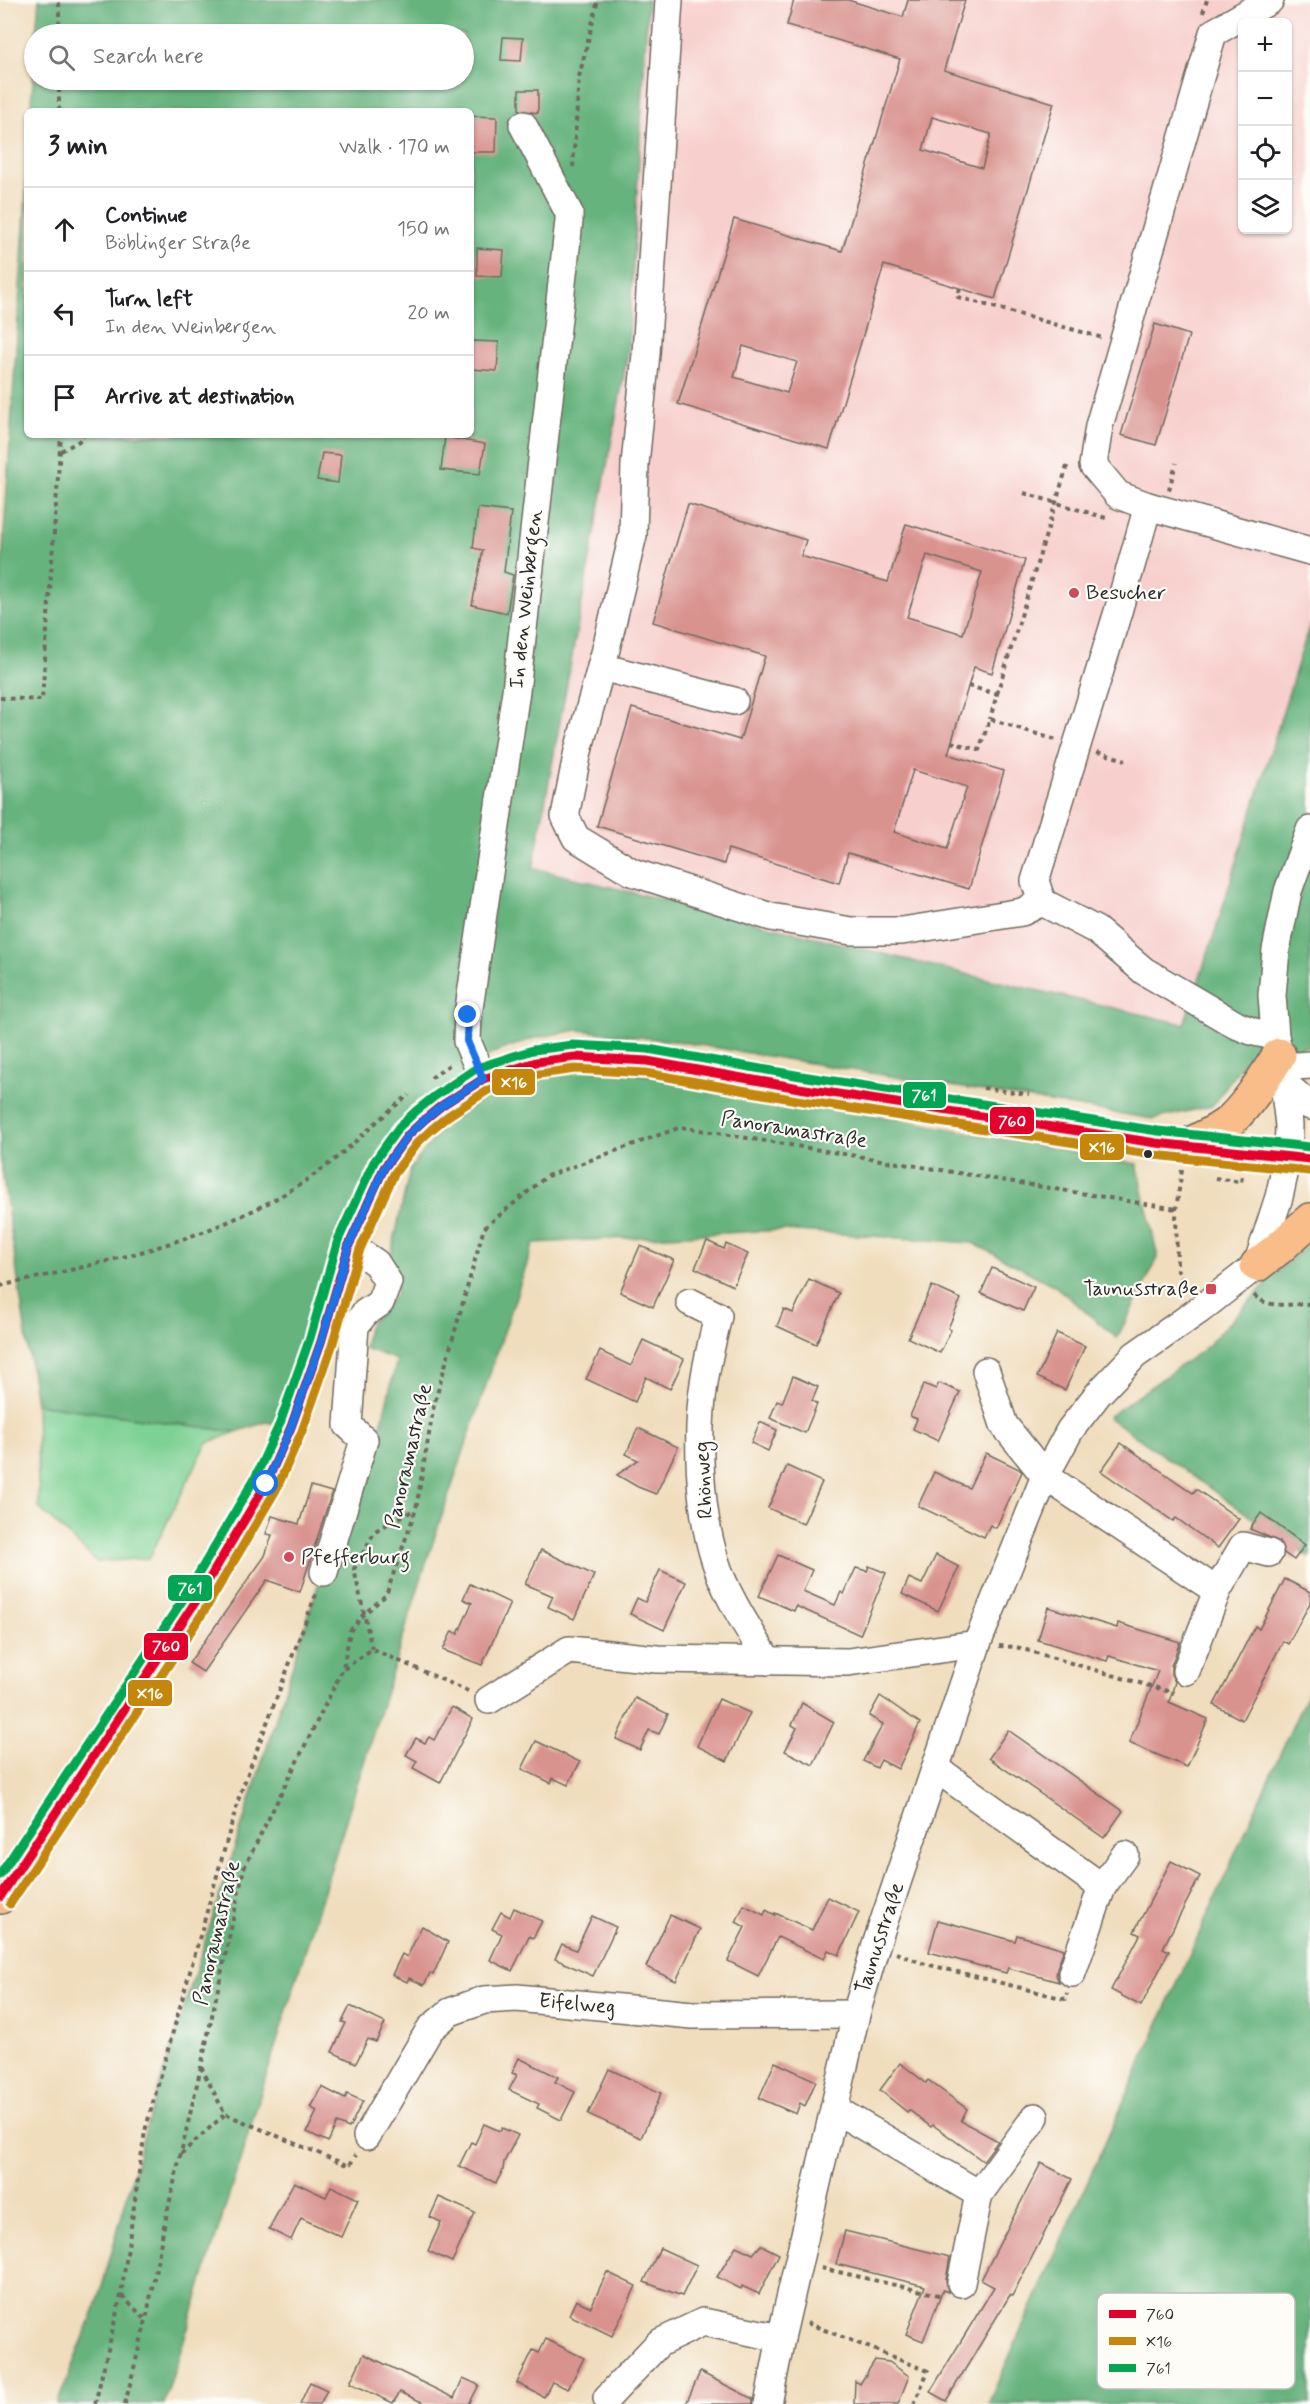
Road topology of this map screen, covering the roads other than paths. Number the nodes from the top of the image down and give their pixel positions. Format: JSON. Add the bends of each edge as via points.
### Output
{"nodes":[{"id":1,"x":669,"y":0,"type":"edge"},
{"id":2,"x":1270,"y":0,"type":"edge"},
{"id":3,"x":523,"y":125,"type":"dead end"},
{"id":4,"x":1148,"y":506,"type":"junction"},
{"id":5,"x":1310,"y":551,"type":"edge"},
{"id":6,"x":601,"y":667,"type":"junction"},
{"id":7,"x":734,"y":701,"type":"dead end"},
{"id":8,"x":1310,"y":830,"type":"edge"},
{"id":9,"x":1042,"y":902,"type":"junction"},
{"id":10,"x":1280,"y":1060,"type":"junction"},
{"id":11,"x":1310,"y":1065,"type":"edge"},
{"id":12,"x":482,"y":1067,"type":"junction"},
{"id":13,"x":1310,"y":1106,"type":"edge"},
{"id":14,"x":1299,"y":1158,"type":"edge"},
{"id":15,"x":1184,"y":1160,"type":"junction"},
{"id":16,"x":1310,"y":1220,"type":"edge"},
{"id":17,"x":349,"y":1245,"type":"junction"},
{"id":18,"x":1248,"y":1272,"type":"junction"},
{"id":19,"x":690,"y":1302,"type":"dead end"},
{"id":20,"x":986,"y":1371,"type":"dead end"},
{"id":21,"x":1045,"y":1476,"type":"junction"},
{"id":22,"x":1269,"y":1553,"type":"dead end"},
{"id":23,"x":324,"y":1572,"type":"road end"},
{"id":24,"x":1217,"y":1591,"type":"junction"},
{"id":25,"x":977,"y":1644,"type":"junction"},
{"id":26,"x":768,"y":1661,"type":"junction"},
{"id":27,"x":1186,"y":1671,"type":"dead end"},
{"id":28,"x":489,"y":1700,"type":"road end"},
{"id":29,"x":937,"y":1769,"type":"junction"},
{"id":30,"x":1125,"y":1855,"type":"dead end"},
{"id":31,"x":1102,"y":1887,"type":"junction"},
{"id":32,"x":0,"y":1896,"type":"edge"},
{"id":33,"x":1072,"y":1973,"type":"road end"},
{"id":34,"x":856,"y":2014,"type":"junction"},
{"id":35,"x":836,"y":2110,"type":"junction"},
{"id":36,"x":1035,"y":2117,"type":"dead end"},
{"id":37,"x":367,"y":2136,"type":"road end"},
{"id":38,"x":979,"y":2194,"type":"junction"},
{"id":39,"x":961,"y":2283,"type":"dead end"},
{"id":40,"x":784,"y":2327,"type":"junction"},
{"id":41,"x":607,"y":2398,"type":"dead end"},
{"id":42,"x":768,"y":2404,"type":"edge"}],
"edges":[{"from":1,"to":6,"type":"street","via":[[633,535]]},
{"from":2,"to":4,"type":"street","via":[[1213,33],[1099,426],[1093,465],[1118,495]]},
{"from":3,"to":12,"type":"street","name":"In den Weinbergen","via":[[569,213],[569,221],[516,691],[468,1015],[467,1041]]},
{"from":4,"to":5,"type":"street"},
{"from":4,"to":9,"type":"street","via":[[1035,881]]},
{"from":6,"to":7,"type":"street"},
{"from":6,"to":9,"type":"street","via":[[565,816],[576,838],[632,872],[771,917],[851,931],[902,931],[1022,912]]},
{"from":8,"to":10,"type":"street","via":[[1288,891],[1276,950],[1272,995]]},
{"from":9,"to":10,"type":"street","via":[[1096,930],[1144,971],[1254,1032]]},
{"from":10,"to":11,"type":"street"},
{"from":10,"to":13,"type":"street"},
{"from":10,"to":14,"type":"street","via":[[1289,1125]]},
{"from":10,"to":15,"type":"main road","via":[[1232,1119]]},
{"from":12,"to":15,"type":"main road","via":[[575,1058],[647,1061]]},
{"from":12,"to":17,"type":"main road","via":[[408,1135],[384,1168]]},
{"from":14,"to":15,"type":"main road"},
{"from":14,"to":18,"type":"street"},
{"from":16,"to":18,"type":"main road"},
{"from":17,"to":23,"type":"street","via":[[376,1263],[388,1282],[380,1303],[365,1313],[356,1326],[348,1425],[364,1440]]},
{"from":17,"to":32,"type":"main road","via":[[321,1342],[266,1484],[231,1523],[196,1601]]},
{"from":18,"to":21,"type":"street","name":"Taunusstraße","via":[[1135,1355],[1070,1430]]},
{"from":19,"to":26,"type":"street","name":"Rhönweg","via":[[718,1316],[703,1384],[700,1454],[705,1521],[715,1562]]},
{"from":20,"to":21,"type":"street","via":[[1004,1425]]},
{"from":21,"to":24,"type":"street"},
{"from":21,"to":25,"type":"street","name":"Taunusstraße"},
{"from":22,"to":24,"type":"street","via":[[1243,1546]]},
{"from":24,"to":27,"type":"street"},
{"from":25,"to":26,"type":"street","via":[[848,1662]]},
{"from":25,"to":29,"type":"street","name":"Taunusstraße"},
{"from":26,"to":28,"type":"street","via":[[657,1659],[569,1650]]},
{"from":29,"to":31,"type":"street"},
{"from":29,"to":34,"type":"street","name":"Taunusstraße"},
{"from":30,"to":31,"type":"street"},
{"from":31,"to":33,"type":"street"},
{"from":34,"to":35,"type":"street","name":"Taunusstraße"},
{"from":34,"to":37,"type":"street","name":"Eifelweg","via":[[692,2015],[517,1998],[484,2000],[450,2012],[430,2029]]},
{"from":35,"to":38,"type":"street"},
{"from":35,"to":40,"type":"street","name":"Taunusstraße"},
{"from":36,"to":38,"type":"street"},
{"from":38,"to":39,"type":"street"},
{"from":40,"to":41,"type":"street","via":[[703,2322],[659,2343]]},
{"from":40,"to":42,"type":"street","name":"Taunusstraße"}]}
